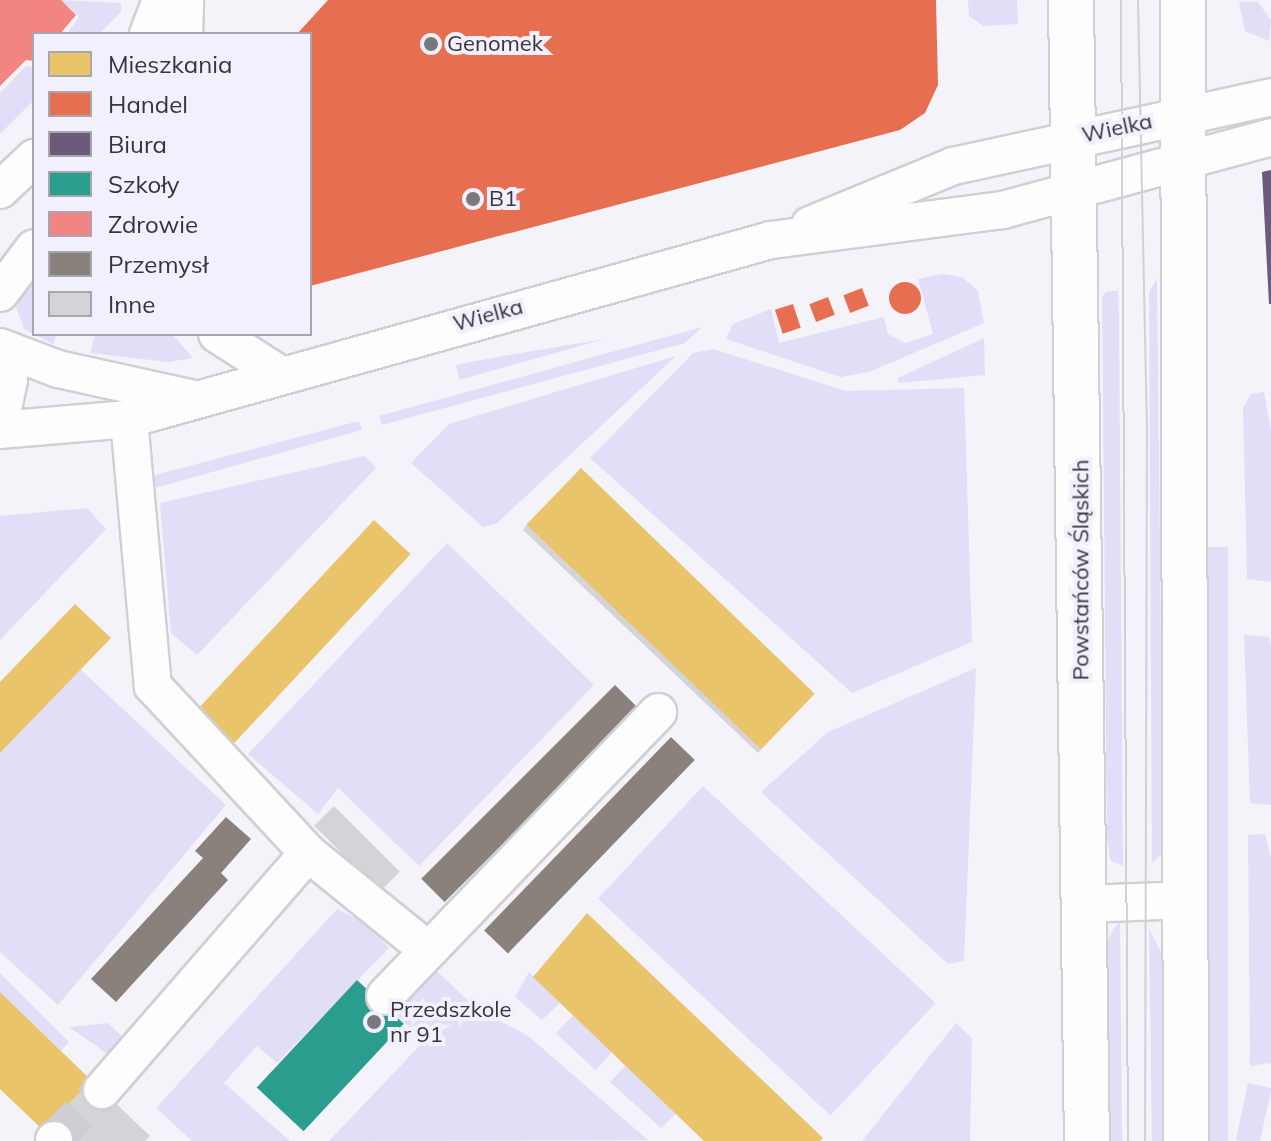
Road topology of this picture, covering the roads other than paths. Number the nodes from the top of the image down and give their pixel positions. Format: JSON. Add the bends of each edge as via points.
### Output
{"nodes":[{"id":1,"x":161,"y":0,"type":"edge"},
{"id":2,"x":185,"y":0,"type":"edge"},
{"id":3,"x":1071,"y":0,"type":"edge"},
{"id":4,"x":1183,"y":0,"type":"edge"},
{"id":5,"x":149,"y":32,"type":"edge"},
{"id":6,"x":184,"y":32,"type":"edge"},
{"id":7,"x":1271,"y":97,"type":"edge"},
{"id":8,"x":1184,"y":114,"type":"junction"},
{"id":9,"x":1074,"y":137,"type":"junction"},
{"id":10,"x":1271,"y":137,"type":"edge"},
{"id":11,"x":32,"y":160,"type":"edge"},
{"id":12,"x":1185,"y":162,"type":"junction"},
{"id":13,"x":0,"y":190,"type":"edge"},
{"id":14,"x":1075,"y":193,"type":"junction"},
{"id":15,"x":787,"y":236,"type":"junction"},
{"id":16,"x":32,"y":251,"type":"edge"},
{"id":17,"x":0,"y":293,"type":"edge"},
{"id":18,"x":220,"y":336,"type":"edge"},
{"id":19,"x":0,"y":348,"type":"edge"},
{"id":20,"x":278,"y":373,"type":"junction"},
{"id":21,"x":190,"y":398,"type":"junction"},
{"id":22,"x":129,"y":419,"type":"junction"},
{"id":23,"x":0,"y":423,"type":"edge"},
{"id":24,"x":0,"y":430,"type":"edge"},
{"id":25,"x":658,"y":712,"type":"dead end"},
{"id":26,"x":308,"y":853,"type":"junction"},
{"id":27,"x":1187,"y":900,"type":"junction"},
{"id":28,"x":1084,"y":904,"type":"junction"},
{"id":29,"x":424,"y":947,"type":"junction"},
{"id":30,"x":385,"y":996,"type":"dead end"},
{"id":31,"x":102,"y":1090,"type":"tunnel mouth"},
{"id":32,"x":1087,"y":1141,"type":"edge"},
{"id":33,"x":1186,"y":1141,"type":"edge"}],
"edges":[{"from":1,"to":5,"type":"street"},
{"from":2,"to":6,"type":"street"},
{"from":3,"to":9,"type":"main road","name":"Powstańców Śląskich"},
{"from":4,"to":8,"type":"main road"},
{"from":7,"to":8,"type":"street","name":"Wielka"},
{"from":8,"to":9,"type":"street","name":"Wielka"},
{"from":8,"to":12,"type":"main road"},
{"from":9,"to":14,"type":"main road","name":"Powstańców Śląskich"},
{"from":9,"to":15,"type":"street","name":"Wielka","via":[[886,189]]},
{"from":10,"to":12,"type":"street","name":"Wielka"},
{"from":11,"to":13,"type":"street"},
{"from":12,"to":14,"type":"street","name":"Wielka"},
{"from":12,"to":27,"type":"main road"},
{"from":14,"to":15,"type":"street","name":"Wielka","via":[[958,217]]},
{"from":14,"to":28,"type":"main road","name":"Powstańców Śląskich"},
{"from":15,"to":20,"type":"street","name":"Wielka"},
{"from":16,"to":17,"type":"street"},
{"from":18,"to":20,"type":"street"},
{"from":19,"to":21,"type":"street","name":"Wielka","via":[[58,369]]},
{"from":19,"to":23,"type":"street","via":[[9,380]]},
{"from":20,"to":21,"type":"street","name":"Wielka"},
{"from":21,"to":22,"type":"street","name":"Wielka"},
{"from":22,"to":24,"type":"street","name":"Wielka"},
{"from":22,"to":26,"type":"street","via":[[153,686]]},
{"from":25,"to":29,"type":"street","via":[[443,937]]},
{"from":26,"to":29,"type":"street"},
{"from":26,"to":31,"type":"street"},
{"from":27,"to":28,"type":"street"},
{"from":27,"to":33,"type":"main road"},
{"from":28,"to":32,"type":"main road","name":"Powstańców Śląskich"},
{"from":29,"to":30,"type":"street"}]}
